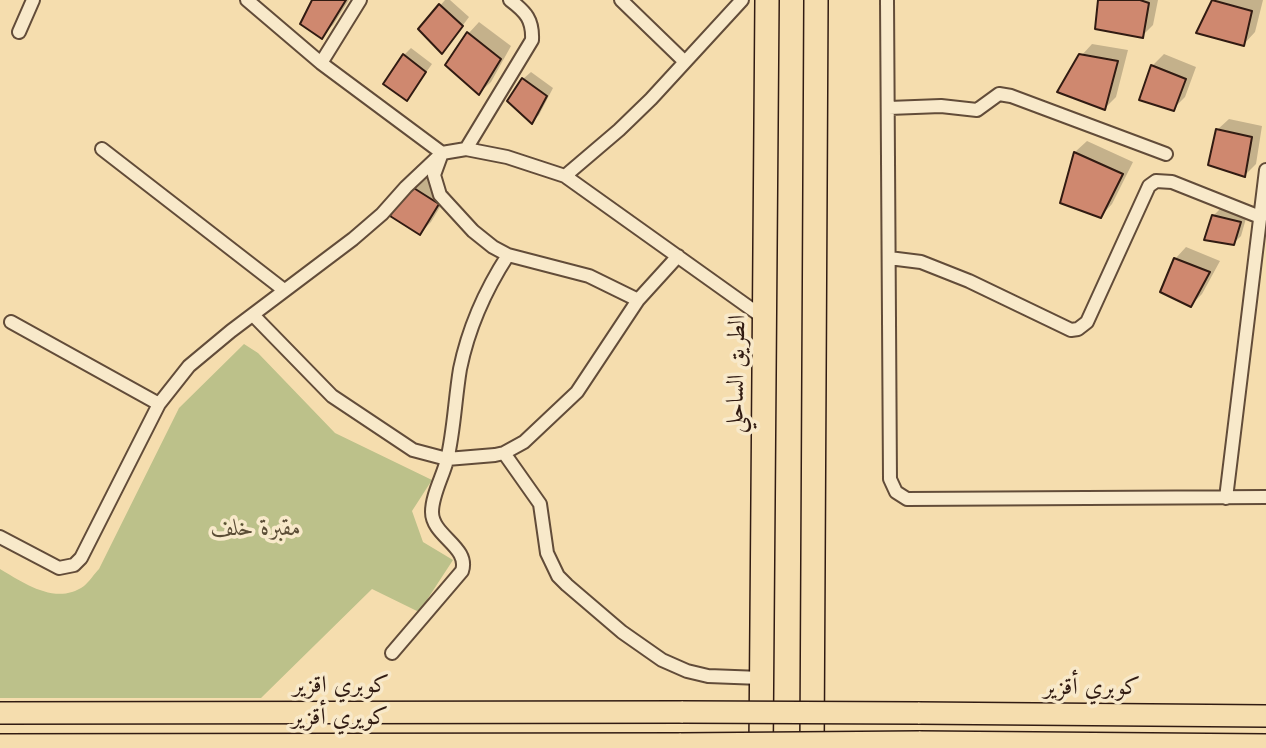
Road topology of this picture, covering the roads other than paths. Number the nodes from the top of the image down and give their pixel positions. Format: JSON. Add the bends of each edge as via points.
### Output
{"nodes":[{"id":1,"x":33,"y":0,"type":"edge"},
{"id":2,"x":247,"y":0,"type":"edge"},
{"id":3,"x":360,"y":0,"type":"edge"},
{"id":4,"x":510,"y":0,"type":"edge"},
{"id":5,"x":621,"y":0,"type":"edge"},
{"id":6,"x":741,"y":0,"type":"edge"},
{"id":7,"x":767,"y":0,"type":"edge"},
{"id":8,"x":816,"y":0,"type":"edge"},
{"id":9,"x":887,"y":0,"type":"edge"},
{"id":10,"x":19,"y":32,"type":"dead end"},
{"id":11,"x":684,"y":61,"type":"junction"},
{"id":12,"x":321,"y":63,"type":"junction"},
{"id":13,"x":889,"y":108,"type":"junction"},
{"id":14,"x":102,"y":149,"type":"dead end"},
{"id":15,"x":466,"y":149,"type":"junction"},
{"id":16,"x":442,"y":153,"type":"junction"},
{"id":17,"x":1166,"y":153,"type":"dead end"},
{"id":18,"x":1266,"y":170,"type":"edge"},
{"id":19,"x":565,"y":176,"type":"junction"},
{"id":20,"x":1260,"y":216,"type":"junction"},
{"id":21,"x":508,"y":255,"type":"junction"},
{"id":22,"x":678,"y":256,"type":"junction"},
{"id":23,"x":889,"y":258,"type":"junction"},
{"id":24,"x":284,"y":290,"type":"junction"},
{"id":25,"x":638,"y":300,"type":"junction"},
{"id":26,"x":253,"y":315,"type":"junction"},
{"id":27,"x":764,"y":318,"type":"junction"},
{"id":28,"x":11,"y":322,"type":"dead end"},
{"id":29,"x":159,"y":404,"type":"junction"},
{"id":30,"x":504,"y":453,"type":"junction"},
{"id":31,"x":447,"y":459,"type":"junction"},
{"id":32,"x":1266,"y":497,"type":"edge"},
{"id":33,"x":1226,"y":498,"type":"junction"},
{"id":34,"x":0,"y":537,"type":"edge"},
{"id":35,"x":392,"y":653,"type":"dead end"},
{"id":36,"x":761,"y":678,"type":"junction"},
{"id":37,"x":0,"y":713,"type":"edge"},
{"id":38,"x":918,"y":713,"type":"joint"},
{"id":39,"x":1266,"y":716,"type":"edge"},
{"id":40,"x":0,"y":745,"type":"edge"},
{"id":41,"x":1266,"y":746,"type":"edge"},
{"id":42,"x":761,"y":748,"type":"edge"},
{"id":43,"x":812,"y":748,"type":"edge"}],
"edges":[{"from":1,"to":10,"type":"street"},
{"from":2,"to":12,"type":"street"},
{"from":3,"to":12,"type":"street"},
{"from":4,"to":15,"type":"street","via":[[525,11],[533,26],[532,40]]},
{"from":5,"to":11,"type":"street"},
{"from":6,"to":11,"type":"street"},
{"from":7,"to":27,"type":"highway","name":"الطريق الساحلي"},
{"from":8,"to":43,"type":"highway"},
{"from":9,"to":13,"type":"street"},
{"from":11,"to":19,"type":"street","via":[[619,130]]},
{"from":12,"to":16,"type":"street"},
{"from":13,"to":17,"type":"street","via":[[977,110],[999,94]]},
{"from":13,"to":23,"type":"street"},
{"from":14,"to":24,"type":"street"},
{"from":15,"to":16,"type":"street"},
{"from":15,"to":19,"type":"street","via":[[507,156]]},
{"from":16,"to":21,"type":"street","via":[[434,175],[440,195],[473,231]]},
{"from":16,"to":24,"type":"street","via":[[382,214]]},
{"from":18,"to":20,"type":"street"},
{"from":19,"to":22,"type":"street"},
{"from":20,"to":23,"type":"street","via":[[1172,182],[1156,181],[1149,186],[1087,321],[1071,330],[921,262]]},
{"from":20,"to":33,"type":"street"},
{"from":21,"to":25,"type":"street","via":[[589,276]]},
{"from":21,"to":31,"type":"street","via":[[468,335]]},
{"from":22,"to":25,"type":"street"},
{"from":22,"to":27,"type":"street"},
{"from":23,"to":33,"type":"street","via":[[890,479],[896,492],[907,499]]},
{"from":24,"to":26,"type":"street"},
{"from":25,"to":30,"type":"street","via":[[577,392],[524,442]]},
{"from":26,"to":29,"type":"street","via":[[189,366]]},
{"from":26,"to":31,"type":"street","via":[[332,396],[413,450]]},
{"from":27,"to":36,"type":"highway","name":"الطريق الساحلي"},
{"from":28,"to":29,"type":"street"},
{"from":29,"to":34,"type":"street","via":[[74,565],[59,568]]},
{"from":30,"to":31,"type":"street"},
{"from":30,"to":36,"type":"street","via":[[540,504],[547,553],[567,584],[662,660],[708,676]]},
{"from":31,"to":35,"type":"street","via":[[432,515],[465,564]]},
{"from":32,"to":33,"type":"street"},
{"from":36,"to":42,"type":"highway","name":"الطريق الساحلي"},
{"from":37,"to":38,"type":"main road","name":"كوبري اقزير","bridge":true},
{"from":38,"to":39,"type":"main road","name":"كوبري أقزير"},
{"from":40,"to":41,"type":"main road","name":"كويري أقزير","bridge":true,"via":[[919,742]]}]}
